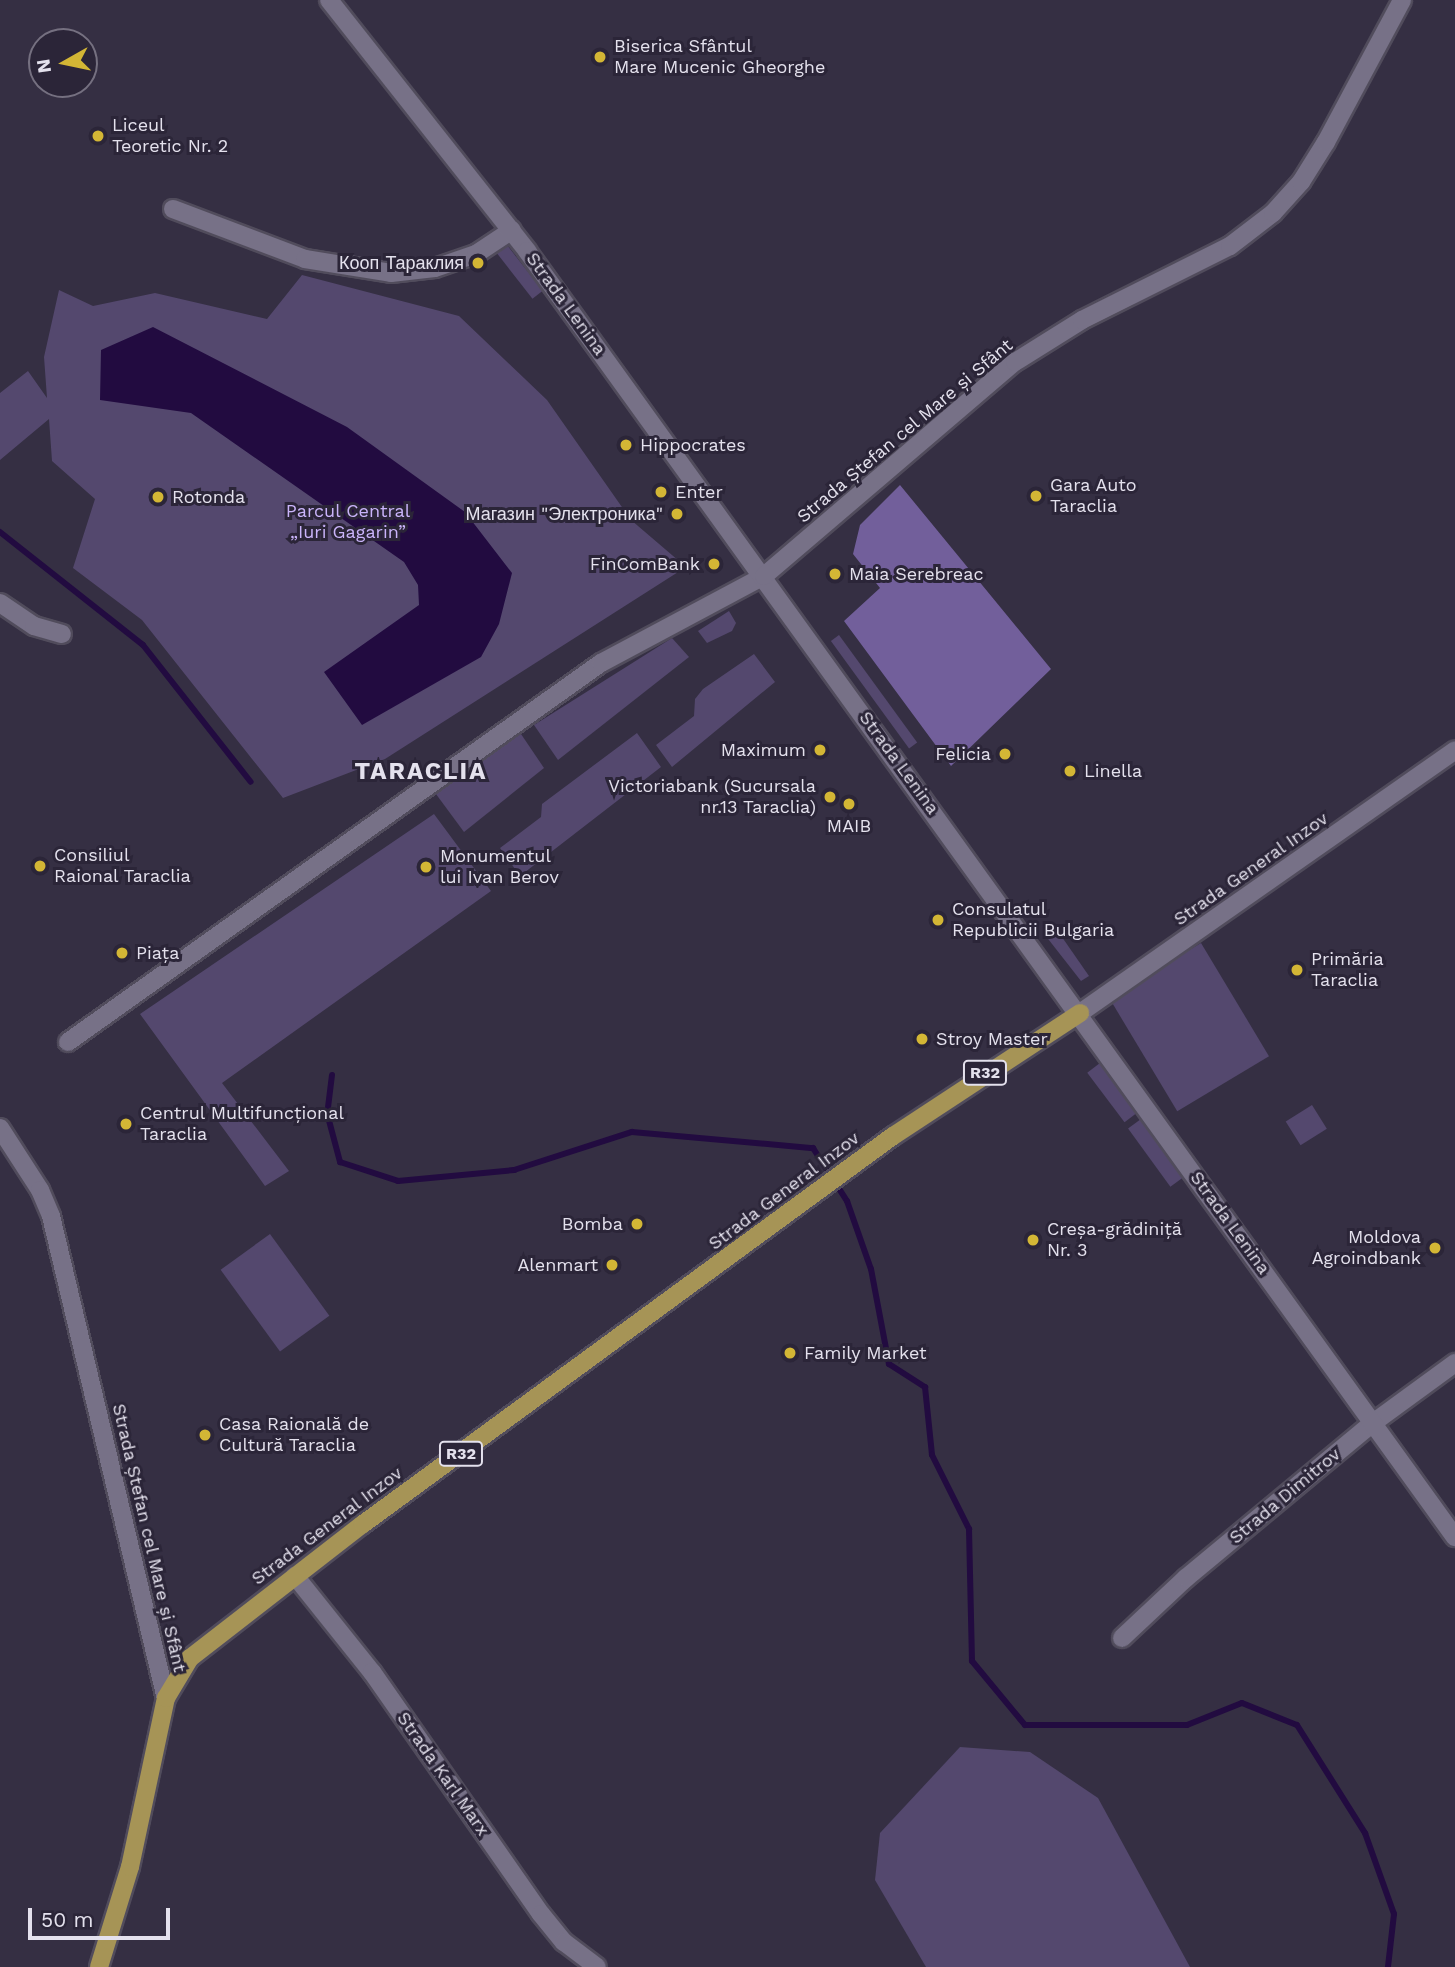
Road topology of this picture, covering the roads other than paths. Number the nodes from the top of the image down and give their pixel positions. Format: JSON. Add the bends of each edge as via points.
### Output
{"nodes":[{"id":1,"x":329,"y":0,"type":"edge"},
{"id":2,"x":1402,"y":0,"type":"edge"},
{"id":3,"x":173,"y":209,"type":"dead end"},
{"id":4,"x":512,"y":230,"type":"junction"},
{"id":5,"x":764,"y":576,"type":"junction"},
{"id":6,"x":0,"y":603,"type":"edge"},
{"id":7,"x":62,"y":634,"type":"dead end"},
{"id":8,"x":1455,"y":750,"type":"edge"},
{"id":9,"x":1080,"y":1013,"type":"junction"},
{"id":10,"x":68,"y":1042,"type":"dead end"},
{"id":11,"x":0,"y":1128,"type":"edge"},
{"id":12,"x":1455,"y":1363,"type":"edge"},
{"id":13,"x":1373,"y":1423,"type":"junction"},
{"id":14,"x":1455,"y":1537,"type":"edge"},
{"id":15,"x":295,"y":1576,"type":"junction"},
{"id":16,"x":1122,"y":1638,"type":"dead end"},
{"id":17,"x":166,"y":1698,"type":"junction"},
{"id":18,"x":99,"y":1967,"type":"edge"},
{"id":19,"x":597,"y":1967,"type":"edge"}],
"edges":[{"from":1,"to":4,"type":"street","name":"Strada Lenina"},
{"from":2,"to":5,"type":"street","name":"Strada Ștefan cel Mare și Sfânt","via":[[1326,142],[1301,182],[1273,213],[1230,246],[1082,320],[1015,362]]},
{"from":3,"to":4,"type":"street","via":[[305,259],[391,273],[435,268],[476,254]]},
{"from":4,"to":5,"type":"street","name":"Strada Lenina"},
{"from":5,"to":9,"type":"street","name":"Strada Lenina"},
{"from":5,"to":10,"type":"street","name":"Strada Ștefan cel Mare și Sfânt","via":[[601,663]]},
{"from":6,"to":7,"type":"street","via":[[34,626]]},
{"from":8,"to":9,"type":"street","name":"Strada General Inzov"},
{"from":9,"to":13,"type":"street","name":"Strada Lenina"},
{"from":9,"to":15,"type":"main road","name":"Strada General Inzov","number":"R32","via":[[893,1136]]},
{"from":11,"to":17,"type":"street","name":"Strada Ștefan cel Mare și Sfânt","via":[[40,1190],[51,1216]]},
{"from":12,"to":13,"type":"street","name":"Strada Dimitrov"},
{"from":13,"to":14,"type":"street","name":"Strada Lenina"},
{"from":13,"to":16,"type":"street","name":"Strada Dimitrov","via":[[1186,1578]]},
{"from":15,"to":17,"type":"main road","name":"Strada General Inzov","number":"R32","via":[[190,1658]]},
{"from":15,"to":19,"type":"street","name":"Strada Karl Marx","via":[[372,1672],[541,1914],[564,1941]]},
{"from":17,"to":18,"type":"main road","name":"Strada Ștefan cel Mare și Sfânt","number":"R32","via":[[130,1867]]}]}
